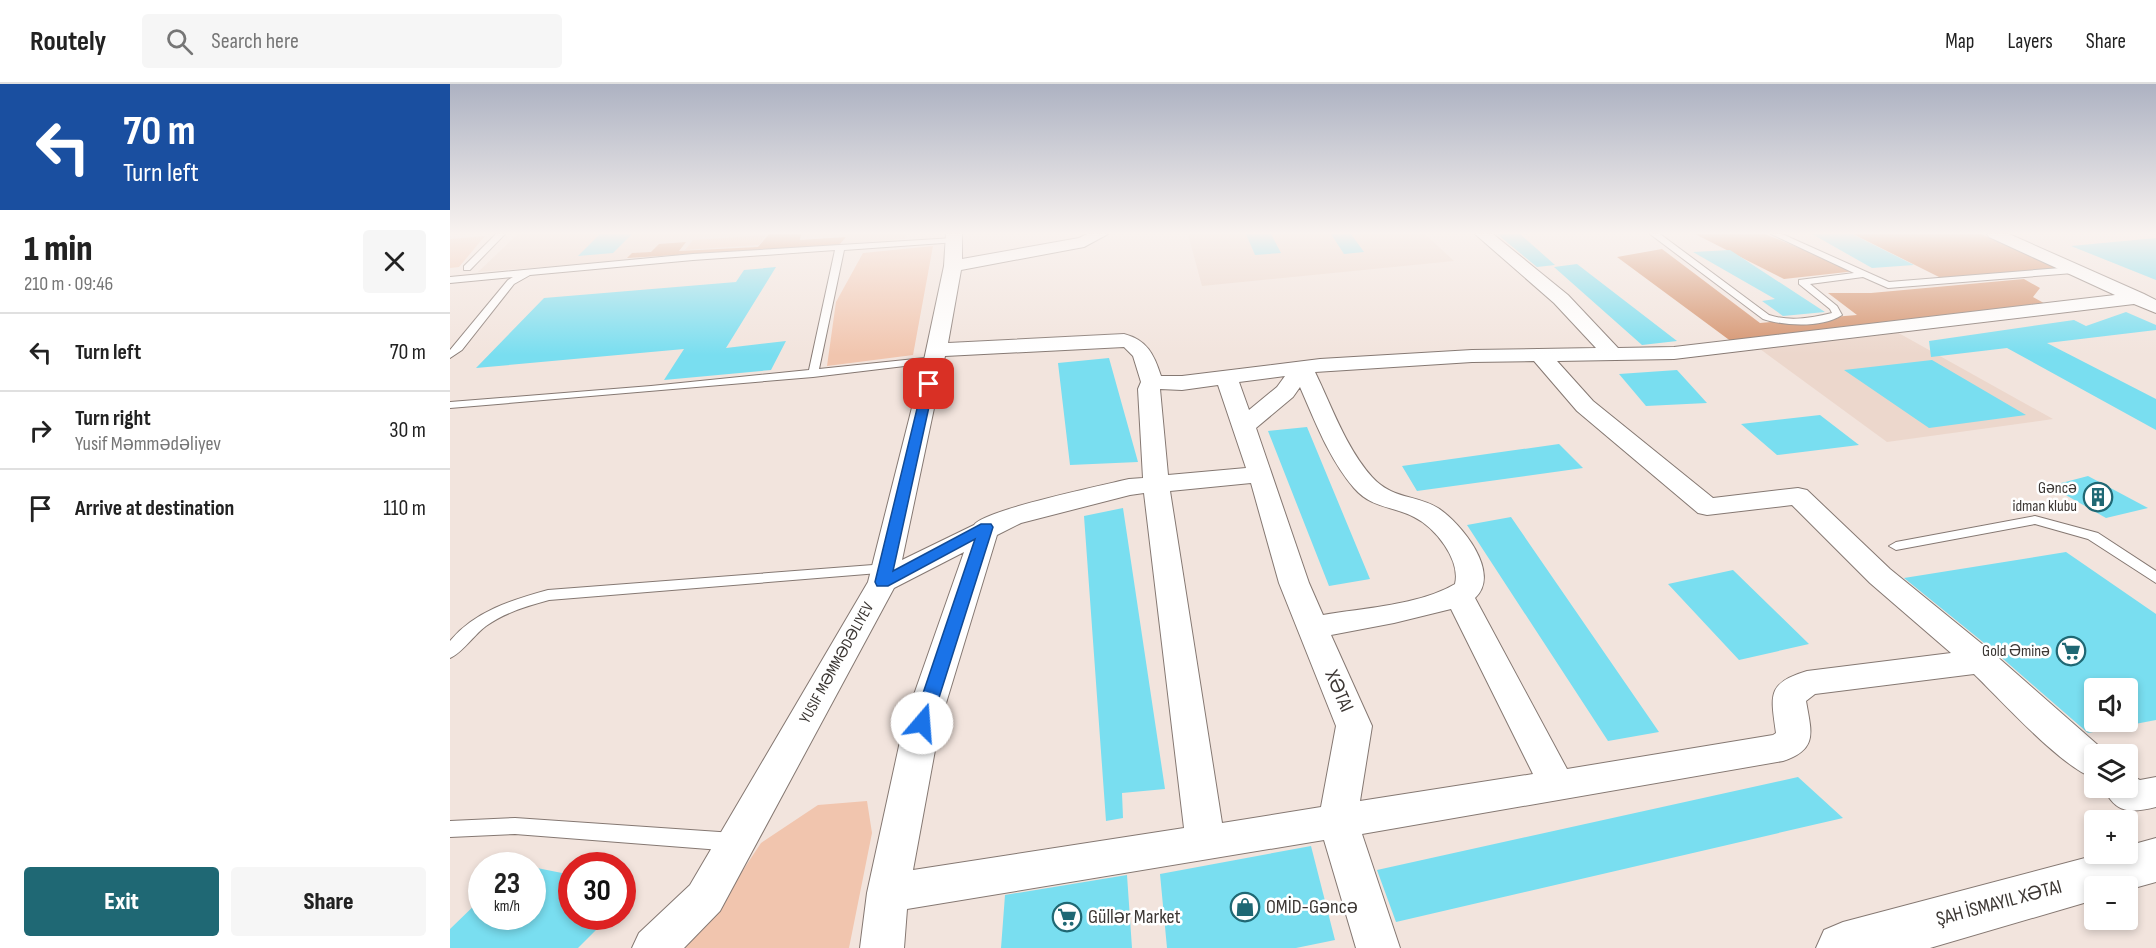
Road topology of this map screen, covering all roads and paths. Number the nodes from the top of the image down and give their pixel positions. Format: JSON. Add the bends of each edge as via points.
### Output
{"nodes":[{"id":1,"x":513,"y":274,"type":"edge"},
{"id":2,"x":526,"y":274,"type":"edge"},
{"id":3,"x":834,"y":274,"type":"edge"},
{"id":4,"x":949,"y":274,"type":"edge"},
{"id":5,"x":1531,"y":274,"type":"edge"},
{"id":6,"x":1708,"y":274,"type":"edge"},
{"id":7,"x":1862,"y":274,"type":"edge"},
{"id":8,"x":1864,"y":274,"type":"edge"},
{"id":9,"x":2022,"y":274,"type":"edge"},
{"id":10,"x":2083,"y":274,"type":"edge"},
{"id":11,"x":450,"y":280,"type":"edge"},
{"id":12,"x":2147,"y":302,"type":"edge"},
{"id":13,"x":1613,"y":354,"type":"junction"},
{"id":14,"x":450,"y":355,"type":"edge"},
{"id":15,"x":935,"y":355,"type":"junction"},
{"id":16,"x":1540,"y":355,"type":"junction"},
{"id":17,"x":1302,"y":368,"type":"junction"},
{"id":18,"x":813,"y":374,"type":"junction"},
{"id":19,"x":1227,"y":379,"type":"junction"},
{"id":20,"x":1152,"y":382,"type":"junction"},
{"id":21,"x":450,"y":405,"type":"edge"},
{"id":22,"x":1244,"y":426,"type":"junction"},
{"id":23,"x":1261,"y":474,"type":"junction"},
{"id":24,"x":1156,"y":484,"type":"junction"},
{"id":25,"x":986,"y":527,"type":"junction"},
{"id":26,"x":1896,"y":546,"type":"dead end"},
{"id":27,"x":884,"y":576,"type":"junction"},
{"id":28,"x":2156,"y":578,"type":"edge"},
{"id":29,"x":1459,"y":596,"type":"junction"},
{"id":30,"x":1313,"y":627,"type":"junction"},
{"id":31,"x":450,"y":652,"type":"edge"},
{"id":32,"x":1981,"y":661,"type":"junction"},
{"id":33,"x":2084,"y":755,"type":"edge"},
{"id":34,"x":1557,"y":786,"type":"junction"},
{"id":35,"x":2156,"y":792,"type":"edge"},
{"id":36,"x":2138,"y":796,"type":"edge"},
{"id":37,"x":1338,"y":820,"type":"junction"},
{"id":38,"x":450,"y":829,"type":"edge"},
{"id":39,"x":736,"y":842,"type":"junction"},
{"id":40,"x":1205,"y":842,"type":"junction"},
{"id":41,"x":2156,"y":860,"type":"edge"},
{"id":42,"x":888,"y":893,"type":"junction"},
{"id":43,"x":654,"y":948,"type":"edge"},
{"id":44,"x":882,"y":948,"type":"edge"},
{"id":45,"x":1378,"y":948,"type":"edge"},
{"id":46,"x":1843,"y":948,"type":"edge"}],
"edges":[{"from":1,"to":11,"type":"lane"},
{"from":2,"to":14,"type":"lane","via":[[511,282]]},
{"from":3,"to":18,"type":"lane"},
{"from":4,"to":15,"type":"street","name":"YUSIF MƏMMƏDƏLIYEV"},
{"from":5,"to":13,"type":"street","via":[[1561,299]]},
{"from":6,"to":7,"type":"lane","via":[[1773,321],[1820,320],[1837,315],[1834,308],[1802,282]]},
{"from":8,"to":9,"type":"lane","via":[[1880,283],[1896,285]]},
{"from":10,"to":12,"type":"street"},
{"from":12,"to":13,"type":"street","via":[[1674,353]]},
{"from":13,"to":16,"type":"street"},
{"from":15,"to":18,"type":"lane"},
{"from":15,"to":20,"type":"street","via":[[1124,340],[1141,348]]},
{"from":15,"to":27,"type":"street","name":"YUSIF MƏMMƏDƏLIYEV"},
{"from":16,"to":17,"type":"street"},
{"from":16,"to":32,"type":"street","via":[[1585,406],[1707,507],[1798,496],[1880,576]]},
{"from":17,"to":19,"type":"street"},
{"from":17,"to":22,"type":"street","via":[[1285,392]]},
{"from":17,"to":29,"type":"street","via":[[1351,466],[1369,490],[1431,515],[1455,537],[1472,574],[1469,588]]},
{"from":18,"to":21,"type":"lane"},
{"from":19,"to":20,"type":"street"},
{"from":19,"to":22,"type":"street","name":"XƏTAI"},
{"from":20,"to":24,"type":"street","via":[[1149,389]]},
{"from":22,"to":23,"type":"street","name":"XƏTAI"},
{"from":23,"to":24,"type":"street"},
{"from":23,"to":30,"type":"street","name":"XƏTAI","via":[[1294,583]]},
{"from":24,"to":25,"type":"street","via":[[1061,503]]},
{"from":24,"to":40,"type":"street"},
{"from":25,"to":27,"type":"street"},
{"from":25,"to":42,"type":"street","via":[[922,723]]},
{"from":26,"to":28,"type":"lane","via":[[2035,520],[2093,536]]},
{"from":27,"to":31,"type":"lane","via":[[548,596],[514,605],[479,621]]},
{"from":27,"to":39,"type":"street","name":"YUSIF MƏMMƏDƏLIYEV"},
{"from":29,"to":30,"type":"street"},
{"from":29,"to":34,"type":"street"},
{"from":30,"to":37,"type":"street","name":"XƏTAI","via":[[1354,726]]},
{"from":32,"to":33,"type":"street"},
{"from":32,"to":34,"type":"street","via":[[1807,683],[1788,696],[1794,738],[1783,747]]},
{"from":34,"to":37,"type":"street"},
{"from":35,"to":36,"type":"street"},
{"from":37,"to":40,"type":"street"},
{"from":37,"to":45,"type":"street","name":"XƏTAI"},
{"from":38,"to":39,"type":"lane","via":[[515,826]]},
{"from":39,"to":43,"type":"street","name":"YUSIF MƏMMƏDƏLIYEV","via":[[705,898]]},
{"from":40,"to":42,"type":"street"},
{"from":41,"to":46,"type":"main road"},
{"from":42,"to":44,"type":"street"}]}
